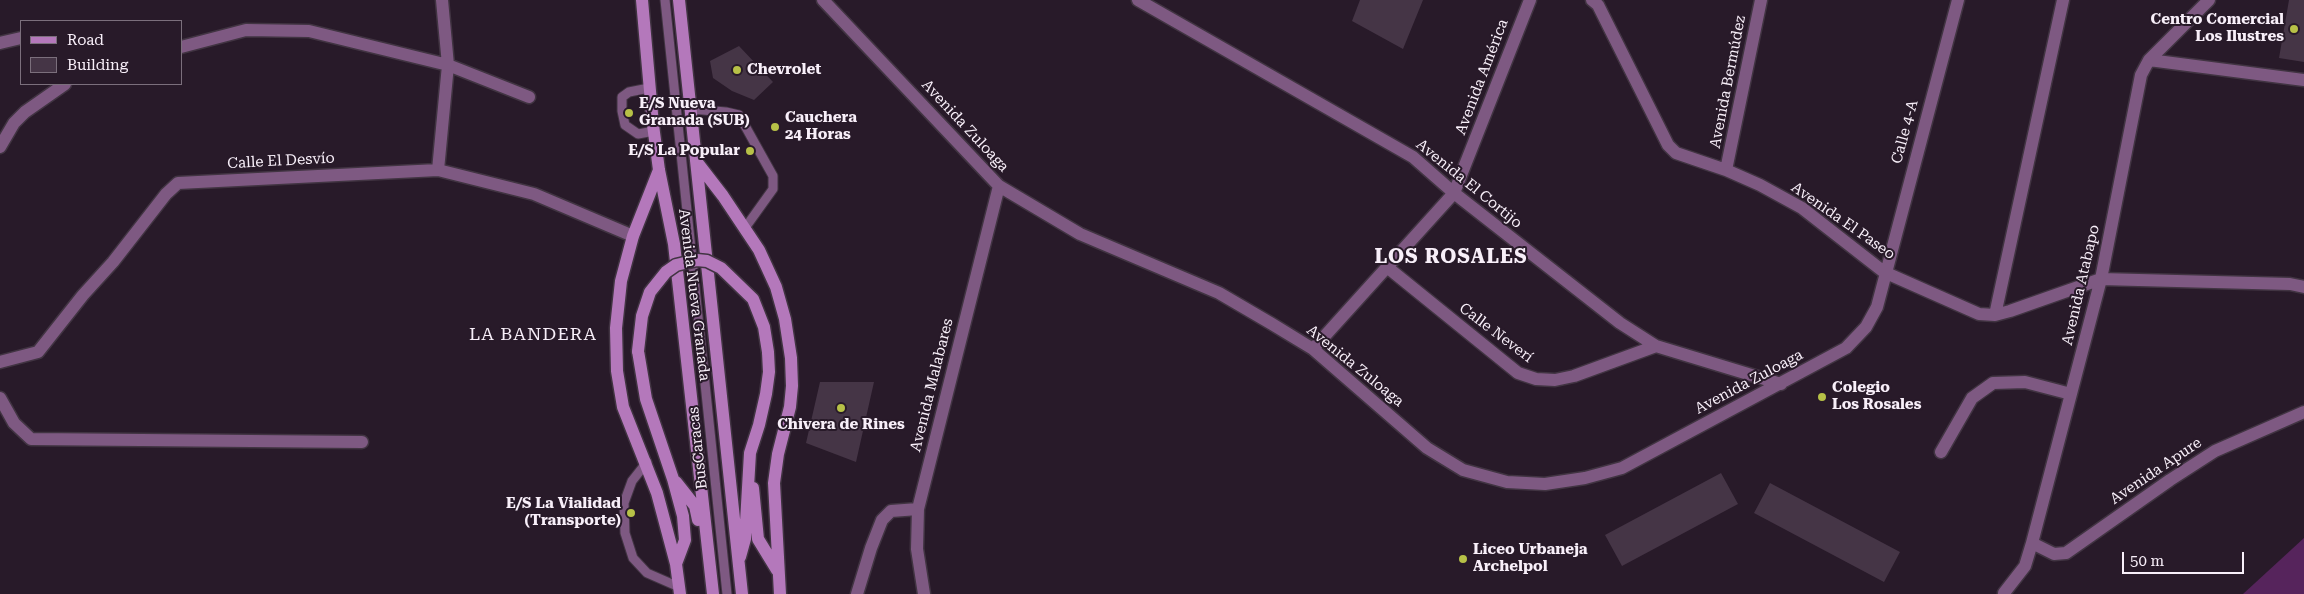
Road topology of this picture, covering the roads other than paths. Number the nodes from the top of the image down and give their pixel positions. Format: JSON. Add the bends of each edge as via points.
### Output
{"nodes":[{"id":1,"x":442,"y":0,"type":"edge"},
{"id":2,"x":642,"y":0,"type":"edge"},
{"id":3,"x":666,"y":0,"type":"edge"},
{"id":4,"x":679,"y":0,"type":"edge"},
{"id":5,"x":822,"y":0,"type":"edge"},
{"id":6,"x":1138,"y":0,"type":"edge"},
{"id":7,"x":1530,"y":0,"type":"edge"},
{"id":8,"x":1592,"y":0,"type":"edge"},
{"id":9,"x":1761,"y":0,"type":"edge"},
{"id":10,"x":1958,"y":0,"type":"edge"},
{"id":11,"x":2063,"y":0,"type":"edge"},
{"id":12,"x":2209,"y":0,"type":"edge"},
{"id":13,"x":20,"y":38,"type":"edge"},
{"id":14,"x":0,"y":43,"type":"edge"},
{"id":15,"x":182,"y":47,"type":"edge"},
{"id":16,"x":2150,"y":60,"type":"junction"},
{"id":17,"x":448,"y":64,"type":"junction"},
{"id":18,"x":2304,"y":80,"type":"edge"},
{"id":19,"x":64,"y":85,"type":"edge"},
{"id":20,"x":649,"y":88,"type":"junction"},
{"id":21,"x":528,"y":96,"type":"dead end"},
{"id":22,"x":691,"y":109,"type":"junction"},
{"id":23,"x":654,"y":131,"type":"junction"},
{"id":24,"x":0,"y":147,"type":"edge"},
{"id":25,"x":696,"y":161,"type":"junction"},
{"id":26,"x":438,"y":170,"type":"junction"},
{"id":27,"x":659,"y":170,"type":"junction"},
{"id":28,"x":1726,"y":170,"type":"junction"},
{"id":29,"x":999,"y":186,"type":"junction"},
{"id":30,"x":1454,"y":193,"type":"junction"},
{"id":31,"x":745,"y":228,"type":"junction"},
{"id":32,"x":633,"y":236,"type":"junction"},
{"id":33,"x":1387,"y":267,"type":"junction"},
{"id":34,"x":1884,"y":272,"type":"junction"},
{"id":35,"x":2101,"y":279,"type":"junction"},
{"id":36,"x":2304,"y":287,"type":"edge"},
{"id":37,"x":1995,"y":315,"type":"junction"},
{"id":38,"x":1656,"y":346,"type":"junction"},
{"id":39,"x":1313,"y":349,"type":"junction"},
{"id":40,"x":0,"y":362,"type":"edge"},
{"id":41,"x":1781,"y":384,"type":"junction"},
{"id":42,"x":2071,"y":394,"type":"junction"},
{"id":43,"x":0,"y":398,"type":"edge"},
{"id":44,"x":2304,"y":412,"type":"edge"},
{"id":45,"x":362,"y":442,"type":"dead end"},
{"id":46,"x":1940,"y":452,"type":"dead end"},
{"id":47,"x":750,"y":453,"type":"junction"},
{"id":48,"x":647,"y":462,"type":"junction"},
{"id":49,"x":673,"y":479,"type":"junction"},
{"id":50,"x":918,"y":509,"type":"junction"},
{"id":51,"x":2032,"y":543,"type":"junction"},
{"id":52,"x":708,"y":552,"type":"junction"},
{"id":53,"x":738,"y":561,"type":"junction"},
{"id":54,"x":676,"y":564,"type":"junction"},
{"id":55,"x":778,"y":572,"type":"junction"},
{"id":56,"x":680,"y":590,"type":"edge"},
{"id":57,"x":2004,"y":593,"type":"edge"},
{"id":58,"x":713,"y":594,"type":"edge"},
{"id":59,"x":727,"y":594,"type":"edge"},
{"id":60,"x":742,"y":594,"type":"edge"},
{"id":61,"x":780,"y":594,"type":"edge"},
{"id":62,"x":857,"y":594,"type":"edge"},
{"id":63,"x":924,"y":594,"type":"edge"}],
"edges":[{"from":1,"to":17,"type":"street"},
{"from":2,"to":20,"type":"main road","name":"Avenida Nueva Granada"},
{"from":3,"to":59,"type":"lane","name":"BusCaracas"},
{"from":4,"to":22,"type":"main road","name":"Avenida Nueva Granada"},
{"from":5,"to":29,"type":"street","name":"Avenida Zuloaga"},
{"from":6,"to":30,"type":"street","name":"Avenida El Cortijo","via":[[1413,157]]},
{"from":7,"to":30,"type":"street","name":"Avenida América"},
{"from":8,"to":28,"type":"street","name":"Avenida El Paseo","via":[[1598,6],[1668,145],[1676,153]]},
{"from":9,"to":28,"type":"street","name":"Avenida Bermúdez"},
{"from":10,"to":34,"type":"street","name":"Calle 4-A"},
{"from":11,"to":37,"type":"street"},
{"from":12,"to":16,"type":"street","name":"Avenida Atabapo"},
{"from":13,"to":14,"type":"street"},
{"from":15,"to":17,"type":"street","via":[[246,30],[310,31]]},
{"from":16,"to":18,"type":"street"},
{"from":16,"to":35,"type":"street","name":"Avenida Atabapo","via":[[2141,75]]},
{"from":17,"to":21,"type":"street"},
{"from":17,"to":26,"type":"street"},
{"from":19,"to":24,"type":"street","via":[[25,112],[14,123]]},
{"from":20,"to":23,"type":"main road","name":"Avenida Nueva Granada"},
{"from":20,"to":23,"type":"lane","via":[[629,92],[622,98],[622,110],[625,125],[638,134]]},
{"from":22,"to":25,"type":"main road","name":"Avenida Nueva Granada"},
{"from":22,"to":31,"type":"lane","via":[[739,115],[773,176],[773,188]]},
{"from":23,"to":27,"type":"main road","name":"Avenida Nueva Granada"},
{"from":25,"to":31,"type":"main road"},
{"from":25,"to":53,"type":"main road","name":"Avenida Nueva Granada"},
{"from":26,"to":32,"type":"street","name":"Calle El Desvío","via":[[534,194]]},
{"from":26,"to":40,"type":"street","name":"Calle El Desvío","via":[[178,183],[38,352]]},
{"from":27,"to":32,"type":"main road"},
{"from":27,"to":52,"type":"main road","name":"Avenida Nueva Granada","via":[[674,244]]},
{"from":28,"to":34,"type":"street","name":"Avenida El Paseo","via":[[1802,208]]},
{"from":29,"to":39,"type":"street","name":"Avenida Zuloaga","via":[[1080,234],[1219,293]]},
{"from":29,"to":50,"type":"street","name":"Avenida Malabares"},
{"from":30,"to":33,"type":"street","name":"Avenida América"},
{"from":30,"to":38,"type":"street","name":"Avenida El Cortijo","via":[[1620,323]]},
{"from":31,"to":55,"type":"main road","via":[[776,287],[791,358],[790,407],[774,483]]},
{"from":32,"to":48,"type":"main road","via":[[621,281],[616,328],[617,371],[623,407]]},
{"from":33,"to":38,"type":"street","name":"Calle Neverí","via":[[1518,373],[1536,379],[1574,376]]},
{"from":33,"to":39,"type":"street","name":"Avenida América"},
{"from":34,"to":37,"type":"street","name":"Avenida El Paseo","via":[[1979,314]]},
{"from":34,"to":41,"type":"street","name":"Avenida Zuloaga","via":[[1876,307],[1866,328],[1846,348]]},
{"from":35,"to":36,"type":"street"},
{"from":35,"to":37,"type":"street","name":"Avenida El Paseo"},
{"from":35,"to":42,"type":"street","name":"Avenida Atabapo"},
{"from":38,"to":41,"type":"street","name":"Avenida El Cortijo"},
{"from":39,"to":41,"type":"street","name":"Avenida Zuloaga","via":[[1427,448],[1464,470],[1507,482],[1545,484],[1622,468]]},
{"from":42,"to":46,"type":"street","via":[[2025,382],[1993,383],[1972,398]]},
{"from":42,"to":51,"type":"street","name":"Avenida Atabapo"},
{"from":43,"to":45,"type":"street","via":[[14,423],[31,439]]},
{"from":44,"to":51,"type":"street","name":"Avenida Apure","via":[[2215,451],[2066,554],[2054,554]]},
{"from":47,"to":49,"type":"main road","bridge":true,"via":[[769,372],[764,327],[752,299],[721,268],[697,260],[676,265],[650,292],[642,316],[638,351],[646,399]]},
{"from":47,"to":53,"type":"main road","via":[[745,539]]},
{"from":47,"to":55,"type":"main road","via":[[758,540]]},
{"from":48,"to":54,"type":"main road"},
{"from":48,"to":56,"type":"lane","via":[[632,481],[624,503],[625,533],[633,558],[647,573]]},
{"from":49,"to":52,"type":"main road","via":[[695,506]]},
{"from":49,"to":54,"type":"main road","via":[[683,516],[685,540]]},
{"from":50,"to":62,"type":"street","via":[[892,511],[882,520]]},
{"from":50,"to":63,"type":"street","name":"Avenida Malabares","via":[[917,549]]},
{"from":51,"to":57,"type":"street","name":"Avenida Atabapo","via":[[2025,566]]},
{"from":52,"to":58,"type":"main road","name":"Avenida Nueva Granada"},
{"from":53,"to":60,"type":"main road","name":"Avenida Nueva Granada"},
{"from":54,"to":56,"type":"main road"},
{"from":55,"to":61,"type":"main road"}]}
